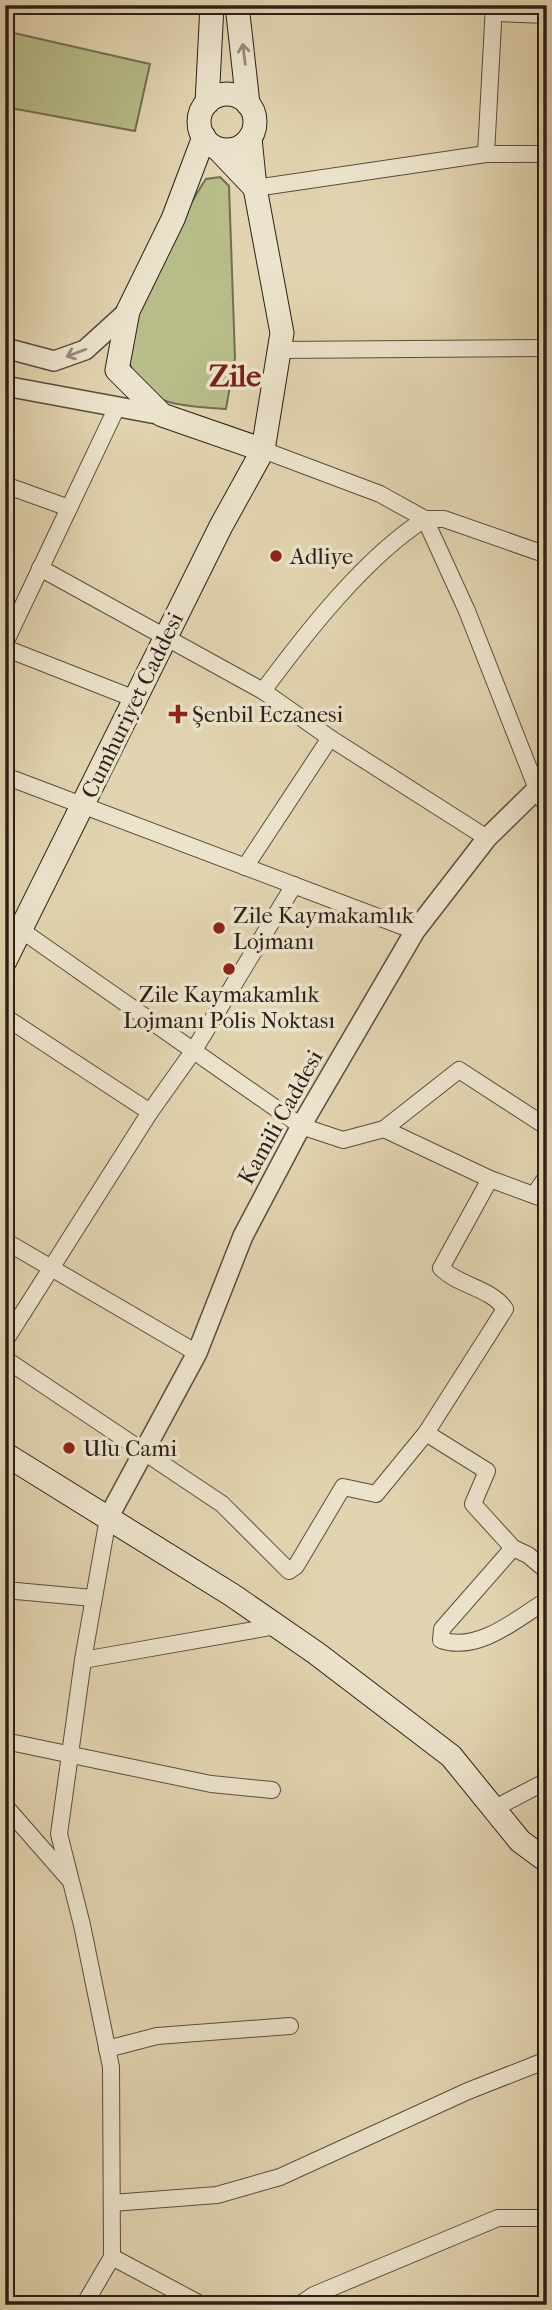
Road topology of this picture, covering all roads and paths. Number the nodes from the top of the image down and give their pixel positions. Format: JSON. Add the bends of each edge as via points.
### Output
{"nodes":[{"id":1,"x":212,"y":5,"type":"edge"},
{"id":2,"x":237,"y":5,"type":"edge"},
{"id":3,"x":494,"y":9,"type":"edge"},
{"id":4,"x":547,"y":15,"type":"edge"},
{"id":5,"x":207,"y":103,"type":"junction"},
{"id":6,"x":248,"y":103,"type":"junction"},
{"id":7,"x":250,"y":138,"type":"junction"},
{"id":8,"x":211,"y":143,"type":"junction"},
{"id":9,"x":486,"y":154,"type":"junction"},
{"id":10,"x":547,"y":154,"type":"edge"},
{"id":11,"x":255,"y":188,"type":"junction"},
{"id":12,"x":128,"y":311,"type":"junction"},
{"id":13,"x":5,"y":348,"type":"edge"},
{"id":14,"x":547,"y":348,"type":"edge"},
{"id":15,"x":279,"y":350,"type":"junction"},
{"id":16,"x":5,"y":386,"type":"edge"},
{"id":17,"x":117,"y":407,"type":"junction"},
{"id":18,"x":162,"y":415,"type":"junction"},
{"id":19,"x":263,"y":450,"type":"junction"},
{"id":20,"x":5,"y":485,"type":"edge"},
{"id":21,"x":69,"y":508,"type":"junction"},
{"id":22,"x":425,"y":519,"type":"junction"},
{"id":23,"x":547,"y":555,"type":"edge"},
{"id":24,"x":40,"y":568,"type":"junction"},
{"id":25,"x":166,"y":638,"type":"junction"},
{"id":26,"x":5,"y":645,"type":"edge"},
{"id":27,"x":263,"y":691,"type":"junction"},
{"id":28,"x":135,"y":699,"type":"junction"},
{"id":29,"x":330,"y":738,"type":"junction"},
{"id":30,"x":5,"y":776,"type":"edge"},
{"id":31,"x":542,"y":781,"type":"edge"},
{"id":32,"x":83,"y":805,"type":"junction"},
{"id":33,"x":547,"y":807,"type":"edge"},
{"id":34,"x":487,"y":838,"type":"junction"},
{"id":35,"x":245,"y":867,"type":"junction"},
{"id":36,"x":294,"y":885,"type":"junction"},
{"id":37,"x":21,"y":930,"type":"junction"},
{"id":38,"x":415,"y":931,"type":"junction"},
{"id":39,"x":5,"y":961,"type":"edge"},
{"id":40,"x":5,"y":1017,"type":"edge"},
{"id":41,"x":194,"y":1050,"type":"junction"},
{"id":42,"x":150,"y":1112,"type":"junction"},
{"id":43,"x":301,"y":1126,"type":"junction"},
{"id":44,"x":547,"y":1127,"type":"edge"},
{"id":45,"x":384,"y":1129,"type":"junction"},
{"id":46,"x":547,"y":1176,"type":"edge"},
{"id":47,"x":490,"y":1179,"type":"junction"},
{"id":48,"x":540,"y":1198,"type":"edge"},
{"id":49,"x":5,"y":1241,"type":"edge"},
{"id":50,"x":50,"y":1267,"type":"junction"},
{"id":51,"x":5,"y":1341,"type":"edge"},
{"id":52,"x":197,"y":1353,"type":"junction"},
{"id":53,"x":5,"y":1359,"type":"edge"},
{"id":54,"x":426,"y":1433,"type":"junction"},
{"id":55,"x":144,"y":1452,"type":"junction"},
{"id":56,"x":5,"y":1454,"type":"edge"},
{"id":57,"x":108,"y":1518,"type":"junction"},
{"id":58,"x":513,"y":1548,"type":"junction"},
{"id":59,"x":547,"y":1571,"type":"edge"},
{"id":60,"x":5,"y":1590,"type":"edge"},
{"id":61,"x":93,"y":1598,"type":"junction"},
{"id":62,"x":547,"y":1600,"type":"edge"},
{"id":63,"x":276,"y":1626,"type":"junction"},
{"id":64,"x":83,"y":1660,"type":"junction"},
{"id":65,"x":5,"y":1741,"type":"edge"},
{"id":66,"x":70,"y":1754,"type":"junction"},
{"id":67,"x":547,"y":1781,"type":"edge"},
{"id":68,"x":272,"y":1790,"type":"dead end"},
{"id":69,"x":5,"y":1806,"type":"edge"},
{"id":70,"x":493,"y":1809,"type":"junction"},
{"id":71,"x":547,"y":1861,"type":"edge"},
{"id":72,"x":71,"y":1883,"type":"junction"},
{"id":73,"x":290,"y":2026,"type":"dead end"},
{"id":74,"x":107,"y":2049,"type":"junction"},
{"id":75,"x":547,"y":2060,"type":"edge"},
{"id":76,"x":112,"y":2203,"type":"junction"},
{"id":77,"x":547,"y":2218,"type":"edge"},
{"id":78,"x":112,"y":2257,"type":"junction"},
{"id":79,"x":318,"y":2300,"type":"edge"},
{"id":80,"x":84,"y":2305,"type":"edge"},
{"id":81,"x":202,"y":2305,"type":"edge"},
{"id":82,"x":299,"y":2305,"type":"edge"}],
"edges":[{"from":1,"to":5,"type":"main road"},
{"from":6,"to":2,"type":"main road","one_way":true},
{"from":3,"to":4,"type":"street"},
{"from":3,"to":9,"type":"street"},
{"from":5,"to":6,"type":"main road","via":[[232,95]]},
{"from":5,"to":8,"type":"main road","via":[[200,120]]},
{"from":6,"to":7,"type":"main road","via":[[255,120]]},
{"from":7,"to":8,"type":"main road","via":[[236,149]]},
{"from":7,"to":11,"type":"main road","name":"Cumhuriyet Caddesi"},
{"from":8,"to":11,"type":"main road"},
{"from":8,"to":12,"type":"main road"},
{"from":9,"to":10,"type":"street"},
{"from":9,"to":11,"type":"street"},
{"from":11,"to":15,"type":"main road","name":"Cumhuriyet Caddesi","via":[[282,333]]},
{"from":12,"to":13,"type":"street","one_way":true,"via":[[85,350],[54,361]]},
{"from":12,"to":18,"type":"main road","via":[[117,370]]},
{"from":14,"to":15,"type":"street"},
{"from":15,"to":19,"type":"main road","name":"Cumhuriyet Caddesi"},
{"from":16,"to":17,"type":"street"},
{"from":17,"to":18,"type":"street"},
{"from":17,"to":21,"type":"street"},
{"from":18,"to":19,"type":"main road"},
{"from":19,"to":22,"type":"street","via":[[380,494]]},
{"from":19,"to":25,"type":"main road","name":"Cumhuriyet Caddesi"},
{"from":20,"to":21,"type":"street"},
{"from":21,"to":24,"type":"street"},
{"from":22,"to":23,"type":"street","via":[[444,519]]},
{"from":22,"to":27,"type":"street","via":[[403,533],[310,627]]},
{"from":22,"to":31,"type":"street"},
{"from":24,"to":25,"type":"street"},
{"from":24,"to":26,"type":"street"},
{"from":25,"to":27,"type":"street"},
{"from":25,"to":28,"type":"main road","name":"Cumhuriyet Caddesi"},
{"from":26,"to":28,"type":"street"},
{"from":27,"to":29,"type":"street"},
{"from":28,"to":32,"type":"main road","name":"Cumhuriyet Caddesi"},
{"from":29,"to":34,"type":"street"},
{"from":29,"to":35,"type":"street"},
{"from":30,"to":32,"type":"street"},
{"from":31,"to":33,"type":"street"},
{"from":31,"to":34,"type":"street","name":"Kamili Caddesi"},
{"from":32,"to":35,"type":"street"},
{"from":32,"to":37,"type":"main road","name":"Cumhuriyet Caddesi"},
{"from":34,"to":38,"type":"street","name":"Kamili Caddesi"},
{"from":35,"to":36,"type":"street"},
{"from":36,"to":38,"type":"street"},
{"from":36,"to":41,"type":"street"},
{"from":37,"to":39,"type":"main road","name":"Cumhuriyet Caddesi"},
{"from":37,"to":41,"type":"street"},
{"from":38,"to":43,"type":"street","name":"Kamili Caddesi"},
{"from":40,"to":42,"type":"street"},
{"from":41,"to":42,"type":"street"},
{"from":41,"to":43,"type":"street"},
{"from":42,"to":50,"type":"street"},
{"from":43,"to":45,"type":"street","via":[[343,1140]]},
{"from":43,"to":52,"type":"street","name":"Kamili Caddesi","via":[[243,1237]]},
{"from":44,"to":45,"type":"street","via":[[459,1070]]},
{"from":45,"to":47,"type":"street"},
{"from":46,"to":48,"type":"street"},
{"from":47,"to":48,"type":"street"},
{"from":47,"to":54,"type":"street","via":[[441,1268],[452,1279],[499,1300],[505,1309]]},
{"from":49,"to":50,"type":"street"},
{"from":50,"to":51,"type":"street"},
{"from":50,"to":52,"type":"street"},
{"from":52,"to":55,"type":"street","name":"Kamili Caddesi"},
{"from":53,"to":55,"type":"street"},
{"from":54,"to":55,"type":"street","via":[[376,1494],[343,1487],[289,1571],[222,1504]]},
{"from":54,"to":58,"type":"street","via":[[486,1471],[473,1504]]},
{"from":55,"to":57,"type":"street","name":"Kamili Caddesi"},
{"from":56,"to":57,"type":"main road"},
{"from":57,"to":61,"type":"street"},
{"from":57,"to":63,"type":"main road"},
{"from":58,"to":59,"type":"street"},
{"from":58,"to":62,"type":"street","via":[[442,1629],[441,1640],[450,1644],[491,1636]]},
{"from":60,"to":61,"type":"street"},
{"from":61,"to":64,"type":"street"},
{"from":63,"to":64,"type":"street"},
{"from":63,"to":70,"type":"main road","via":[[450,1756]]},
{"from":64,"to":66,"type":"street"},
{"from":65,"to":66,"type":"street"},
{"from":66,"to":68,"type":"street","via":[[211,1784]]},
{"from":66,"to":72,"type":"street","via":[[59,1834]]},
{"from":67,"to":70,"type":"street"},
{"from":69,"to":72,"type":"street"},
{"from":70,"to":71,"type":"main road","via":[[520,1841]]},
{"from":72,"to":74,"type":"street"},
{"from":73,"to":74,"type":"street","via":[[157,2036]]},
{"from":74,"to":76,"type":"street"},
{"from":75,"to":76,"type":"street","via":[[279,2177],[217,2195]]},
{"from":76,"to":78,"type":"street"},
{"from":77,"to":79,"type":"street","via":[[498,2218]]},
{"from":78,"to":80,"type":"street"},
{"from":78,"to":81,"type":"street"},
{"from":79,"to":82,"type":"street"}]}
